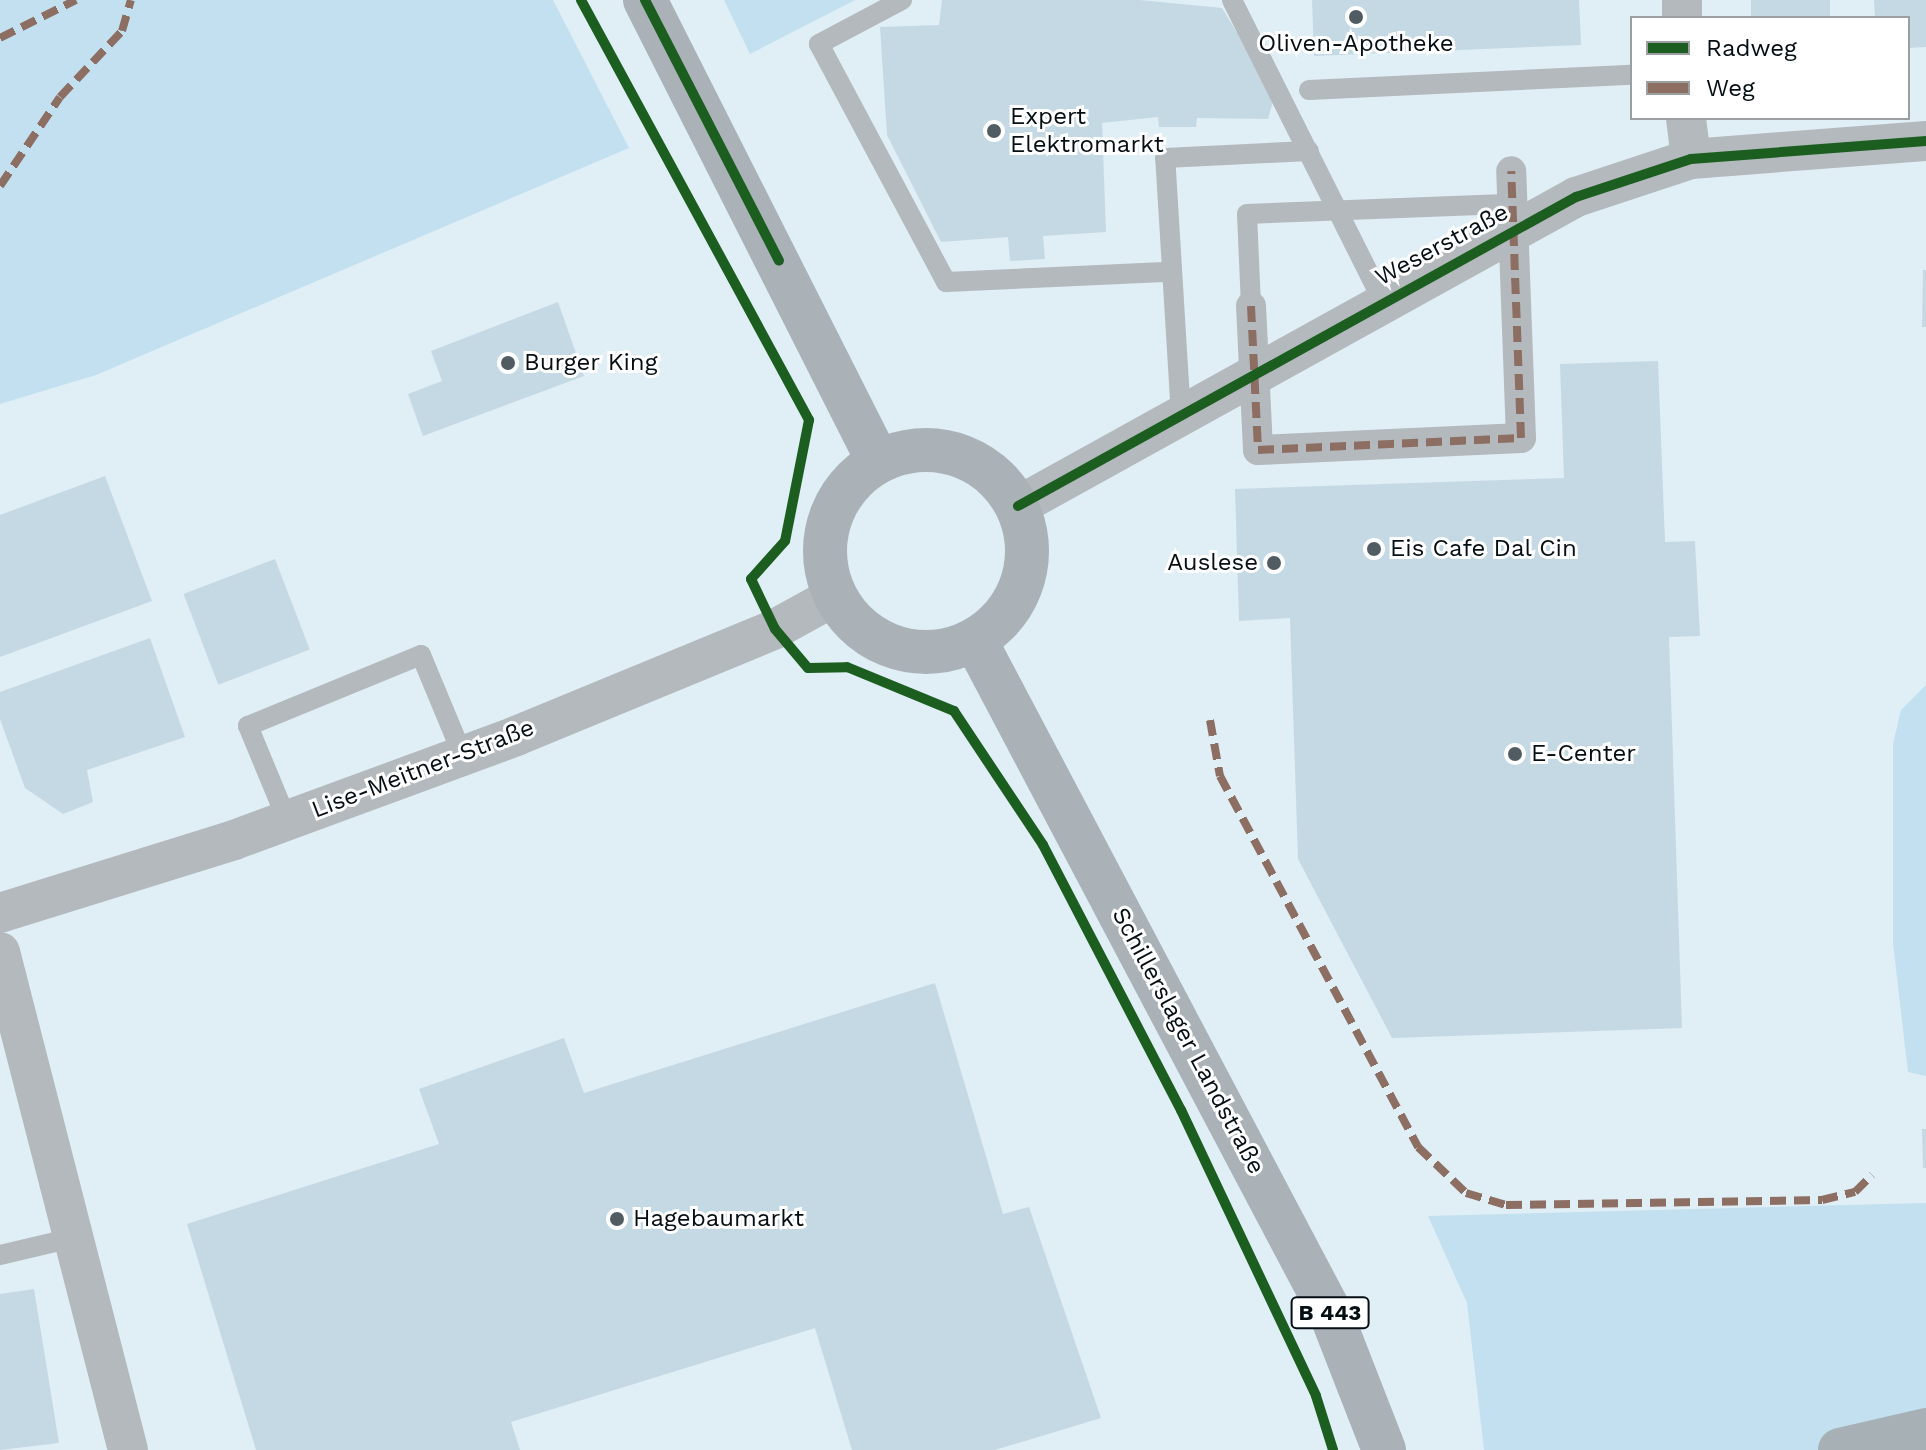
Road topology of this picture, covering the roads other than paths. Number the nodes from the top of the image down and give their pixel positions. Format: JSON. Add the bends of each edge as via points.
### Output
{"nodes":[{"id":1,"x":645,"y":0,"type":"edge"},
{"id":2,"x":902,"y":0,"type":"edge"},
{"id":3,"x":1232,"y":0,"type":"edge"},
{"id":4,"x":1630,"y":75,"type":"edge"},
{"id":5,"x":1309,"y":90,"type":"dead end"},
{"id":6,"x":1686,"y":120,"type":"edge"},
{"id":7,"x":1926,"y":141,"type":"edge"},
{"id":8,"x":1309,"y":151,"type":"junction"},
{"id":9,"x":1691,"y":159,"type":"junction"},
{"id":10,"x":1511,"y":171,"type":"dead end"},
{"id":11,"x":1337,"y":209,"type":"junction"},
{"id":12,"x":1512,"y":217,"type":"junction"},
{"id":13,"x":1170,"y":272,"type":"junction"},
{"id":14,"x":1382,"y":299,"type":"junction"},
{"id":15,"x":1251,"y":306,"type":"joint"},
{"id":16,"x":1258,"y":374,"type":"junction"},
{"id":17,"x":1181,"y":416,"type":"junction"},
{"id":18,"x":878,"y":461,"type":"junction"},
{"id":19,"x":1018,"y":506,"type":"junction"},
{"id":20,"x":835,"y":596,"type":"junction"},
{"id":21,"x":975,"y":640,"type":"junction"},
{"id":22,"x":463,"y":756,"type":"junction"},
{"id":23,"x":287,"y":820,"type":"junction"},
{"id":24,"x":0,"y":913,"type":"edge"},
{"id":25,"x":0,"y":952,"type":"edge"},
{"id":26,"x":72,"y":1238,"type":"junction"},
{"id":27,"x":0,"y":1255,"type":"edge"},
{"id":28,"x":1926,"y":1430,"type":"edge"},
{"id":29,"x":1926,"y":1440,"type":"edge"},
{"id":30,"x":1852,"y":1446,"type":"edge"},
{"id":31,"x":128,"y":1450,"type":"edge"},
{"id":32,"x":1384,"y":1450,"type":"edge"}],
"edges":[{"from":1,"to":18,"type":"main road"},
{"from":2,"to":13,"type":"lane","via":[[819,44],[946,282]]},
{"from":3,"to":8,"type":"lane"},
{"from":4,"to":5,"type":"lane"},
{"from":6,"to":9,"type":"street"},
{"from":7,"to":9,"type":"street","name":"Weserstraße"},
{"from":8,"to":11,"type":"lane"},
{"from":8,"to":13,"type":"lane","via":[[1165,158]]},
{"from":9,"to":12,"type":"street","name":"Weserstraße"},
{"from":10,"to":12,"type":"street"},
{"from":11,"to":12,"type":"lane"},
{"from":11,"to":14,"type":"lane"},
{"from":11,"to":15,"type":"lane","via":[[1247,214]]},
{"from":12,"to":14,"type":"street","name":"Weserstraße"},
{"from":12,"to":16,"type":"street","via":[[1521,438],[1258,450]]},
{"from":13,"to":17,"type":"lane"},
{"from":14,"to":16,"type":"street","name":"Weserstraße"},
{"from":15,"to":16,"type":"street"},
{"from":16,"to":17,"type":"street","name":"Weserstraße"},
{"from":17,"to":19,"type":"street","name":"Weserstraße"},
{"from":18,"to":19,"type":"main road","via":[[920,450],[973,460]]},
{"from":18,"to":20,"type":"main road","via":[[839,498],[828,523],[824,550]]},
{"from":19,"to":21,"type":"main road","via":[[1028,563],[1019,592]]},
{"from":20,"to":21,"type":"main road","via":[[855,624],[903,649],[930,653]]},
{"from":20,"to":22,"type":"street","name":"Lise-Meitner-Straße","via":[[775,629]]},
{"from":21,"to":32,"type":"main road","name":"Schillerslager Landstraße","number":"B 443","via":[[1310,1273]]},
{"from":22,"to":23,"type":"street","name":"Lise-Meitner-Straße"},
{"from":22,"to":23,"type":"lane","via":[[421,655],[248,726]]},
{"from":23,"to":24,"type":"street","name":"Lise-Meitner-Straße"},
{"from":25,"to":26,"type":"street"},
{"from":26,"to":27,"type":"lane"},
{"from":26,"to":31,"type":"street"},
{"from":28,"to":30,"type":"highway"},
{"from":29,"to":30,"type":"main road"}]}
